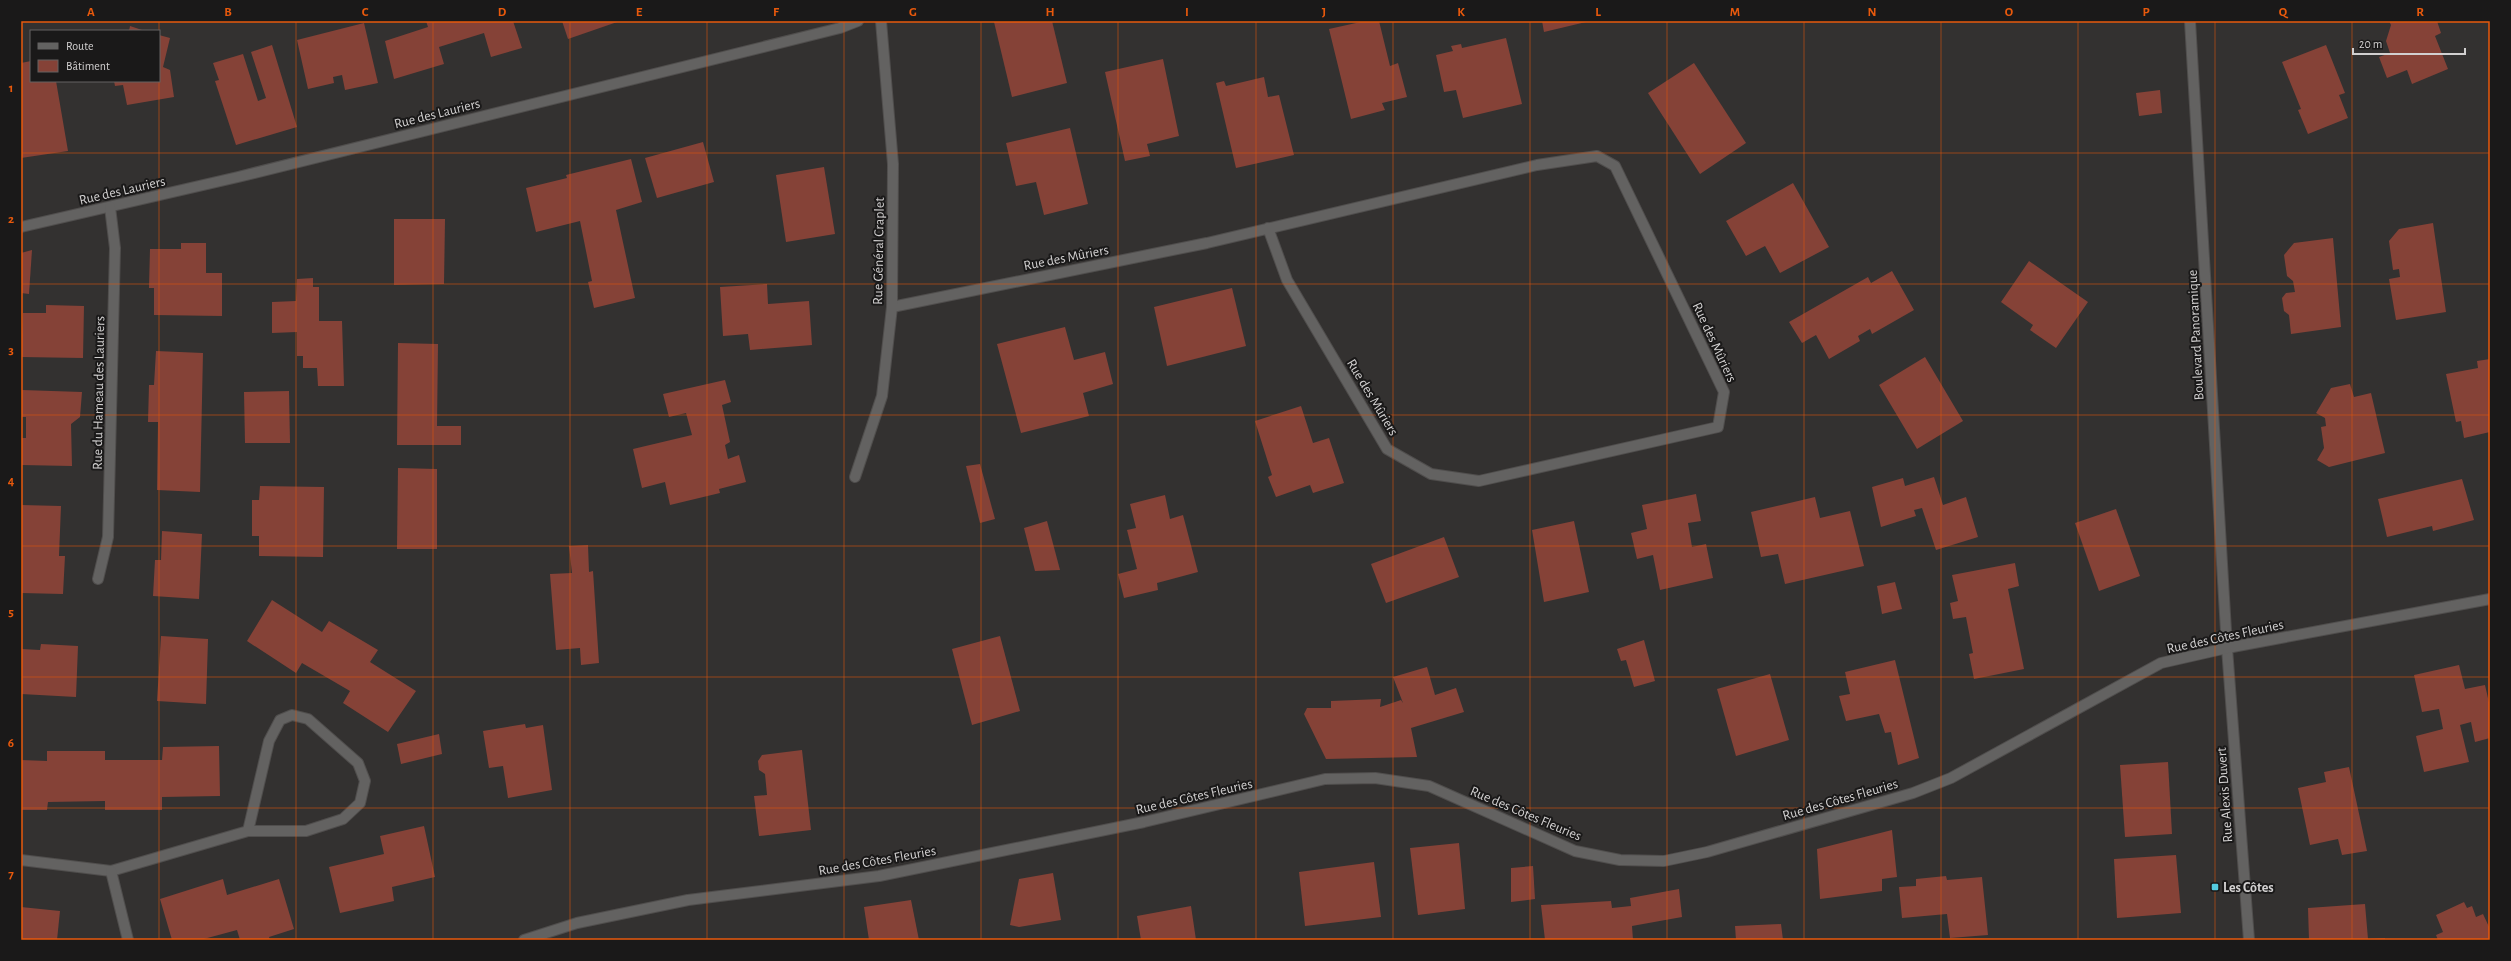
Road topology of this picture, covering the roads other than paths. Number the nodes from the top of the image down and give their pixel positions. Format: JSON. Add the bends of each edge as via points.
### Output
{"nodes":[{"id":1,"x":858,"y":21,"type":"edge"},
{"id":2,"x":881,"y":21,"type":"edge"},
{"id":3,"x":2190,"y":21,"type":"edge"},
{"id":4,"x":110,"y":207,"type":"junction"},
{"id":5,"x":21,"y":226,"type":"edge"},
{"id":6,"x":1268,"y":228,"type":"junction"},
{"id":7,"x":892,"y":307,"type":"junction"},
{"id":8,"x":855,"y":477,"type":"dead end"},
{"id":9,"x":98,"y":579,"type":"dead end"},
{"id":10,"x":2490,"y":599,"type":"edge"},
{"id":11,"x":2227,"y":648,"type":"junction"},
{"id":12,"x":248,"y":831,"type":"junction"},
{"id":13,"x":21,"y":860,"type":"edge"},
{"id":14,"x":110,"y":871,"type":"junction"},
{"id":15,"x":128,"y":940,"type":"edge"},
{"id":16,"x":524,"y":940,"type":"edge"},
{"id":17,"x":2249,"y":940,"type":"edge"}],
"edges":[{"from":1,"to":4,"type":"street","name":"Rue des Lauriers","via":[[840,28]]},
{"from":2,"to":7,"type":"street","name":"Rue Général Craplet","via":[[893,164]]},
{"from":3,"to":11,"type":"street","name":"Boulevard Panoramique"},
{"from":4,"to":5,"type":"street","name":"Rue des Lauriers"},
{"from":4,"to":9,"type":"street","name":"Rue du Hameau des Lauriers","via":[[115,248],[108,537]]},
{"from":6,"to":6,"type":"street","name":"Rue des Mûriers","via":[[1537,165],[1597,156],[1615,166],[1724,392],[1718,427],[1479,481],[1431,474],[1387,449],[1287,280]]},
{"from":6,"to":7,"type":"street","name":"Rue des Mûriers"},
{"from":7,"to":8,"type":"street","name":"Rue Général Craplet","via":[[882,396]]},
{"from":10,"to":11,"type":"street","name":"Rue des Côtes Fleuries"},
{"from":11,"to":16,"type":"street","name":"Rue des Côtes Fleuries","via":[[2161,663],[1951,778],[1913,793],[1707,852],[1664,861],[1620,860],[1576,851],[1429,786],[1375,778],[1325,779],[1144,822],[879,876],[688,900],[577,923]]},
{"from":11,"to":17,"type":"street","name":"Rue Alexis Duvert"},
{"from":12,"to":12,"type":"street","via":[[306,831],[343,819],[360,803],[365,781],[358,763],[308,719],[292,715],[280,720],[269,741]]},
{"from":12,"to":14,"type":"street"},
{"from":13,"to":14,"type":"street"},
{"from":14,"to":15,"type":"street"}]}
